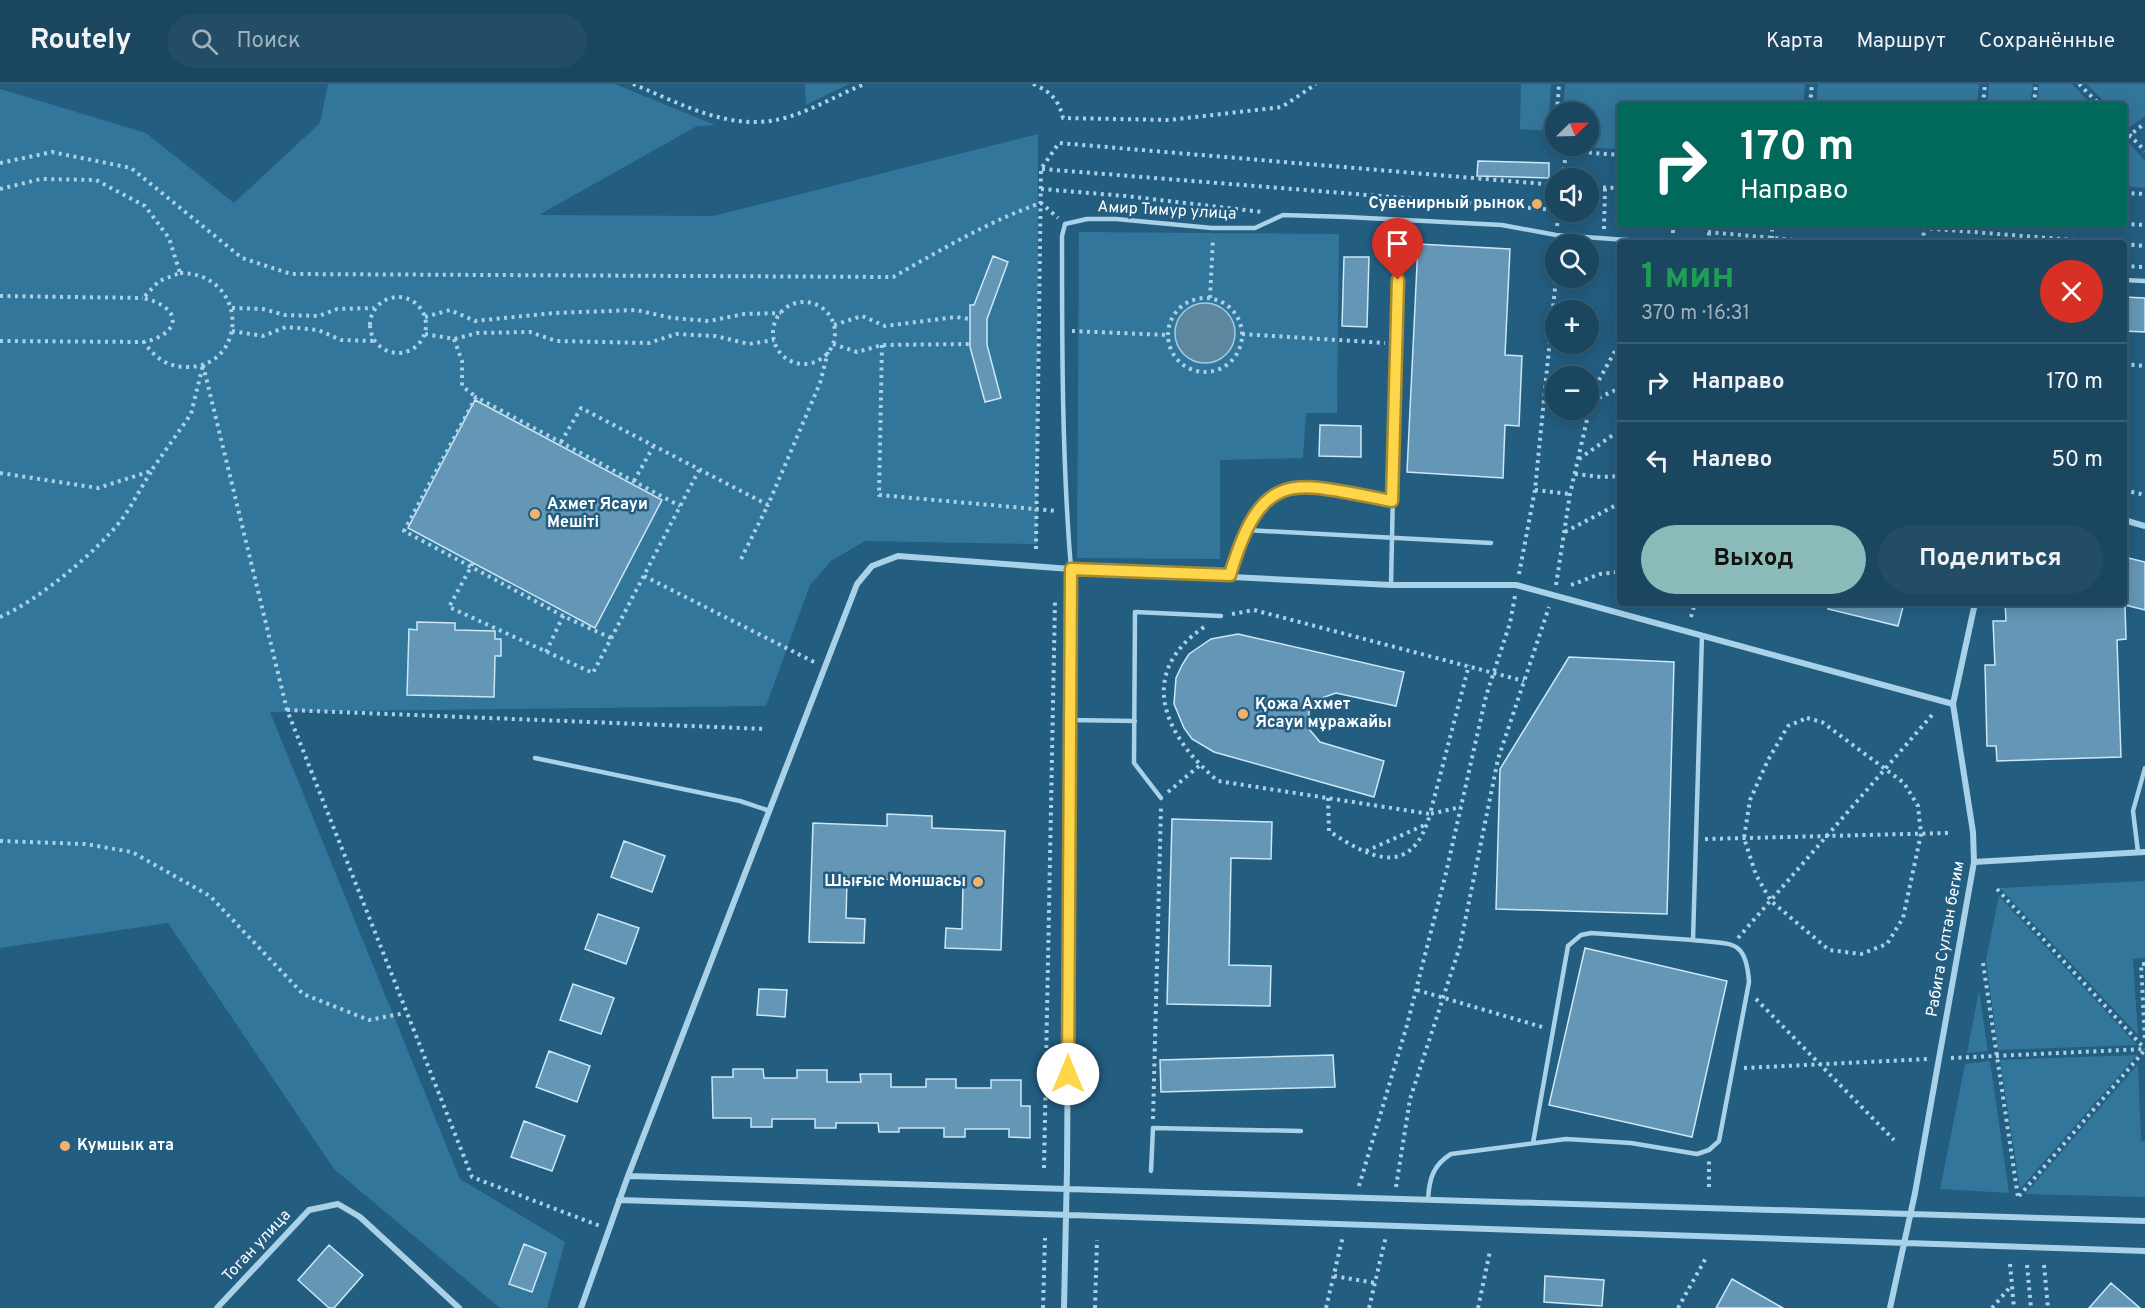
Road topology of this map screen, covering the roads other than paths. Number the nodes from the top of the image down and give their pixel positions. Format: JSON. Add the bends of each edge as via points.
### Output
{"nodes":[{"id":1,"x":1630,"y":240,"type":"edge"},
{"id":2,"x":1398,"y":258,"type":"dead end"},
{"id":3,"x":2127,"y":280,"type":"edge"},
{"id":4,"x":2145,"y":281,"type":"edge"},
{"id":5,"x":1392,"y":501,"type":"junction"},
{"id":6,"x":2127,"y":521,"type":"edge"},
{"id":7,"x":2145,"y":526,"type":"edge"},
{"id":8,"x":1246,"y":530,"type":"junction"},
{"id":9,"x":1392,"y":540,"type":"junction"},
{"id":10,"x":1491,"y":543,"type":"dead end"},
{"id":11,"x":1071,"y":569,"type":"junction"},
{"id":12,"x":1230,"y":575,"type":"junction"},
{"id":13,"x":1391,"y":585,"type":"junction"},
{"id":14,"x":1974,"y":606,"type":"edge"},
{"id":15,"x":1221,"y":616,"type":"road end"},
{"id":16,"x":1702,"y":635,"type":"junction"},
{"id":17,"x":1953,"y":704,"type":"junction"},
{"id":18,"x":1070,"y":720,"type":"junction"},
{"id":19,"x":1135,"y":721,"type":"junction"},
{"id":20,"x":534,"y":758,"type":"dead end"},
{"id":21,"x":2145,"y":768,"type":"edge"},
{"id":22,"x":1161,"y":798,"type":"road end"},
{"id":23,"x":770,"y":811,"type":"junction"},
{"id":24,"x":2141,"y":852,"type":"edge"},
{"id":25,"x":1974,"y":862,"type":"junction"},
{"id":26,"x":1693,"y":940,"type":"junction"},
{"id":27,"x":1301,"y":1131,"type":"dead end"},
{"id":28,"x":1533,"y":1143,"type":"junction"},
{"id":29,"x":1151,"y":1171,"type":"dead end"},
{"id":30,"x":628,"y":1176,"type":"junction"},
{"id":31,"x":1067,"y":1189,"type":"junction"},
{"id":32,"x":619,"y":1200,"type":"junction"},
{"id":33,"x":1428,"y":1200,"type":"junction"},
{"id":34,"x":1910,"y":1214,"type":"junction"},
{"id":35,"x":1066,"y":1216,"type":"junction"},
{"id":36,"x":2145,"y":1221,"type":"edge"},
{"id":37,"x":1903,"y":1244,"type":"junction"},
{"id":38,"x":2145,"y":1251,"type":"edge"},
{"id":39,"x":217,"y":1308,"type":"edge"},
{"id":40,"x":459,"y":1308,"type":"edge"},
{"id":41,"x":580,"y":1308,"type":"edge"},
{"id":42,"x":1064,"y":1308,"type":"edge"},
{"id":43,"x":1890,"y":1308,"type":"edge"}],
"edges":[{"from":1,"to":11,"type":"lane","name":"Амир Тимур улица","via":[[1556,235],[1502,225],[1283,215],[1255,228],[1116,219],[1065,224],[1062,333]]},
{"from":2,"to":5,"type":"lane"},
{"from":3,"to":4,"type":"lane"},
{"from":5,"to":8,"type":"lane","via":[[1315,486],[1287,487],[1264,500]]},
{"from":5,"to":9,"type":"lane"},
{"from":6,"to":7,"type":"street"},
{"from":8,"to":9,"type":"lane"},
{"from":8,"to":12,"type":"lane"},
{"from":9,"to":10,"type":"lane"},
{"from":9,"to":13,"type":"lane"},
{"from":11,"to":12,"type":"street"},
{"from":11,"to":18,"type":"street"},
{"from":11,"to":23,"type":"street","via":[[898,556],[872,567],[857,584]]},
{"from":12,"to":13,"type":"street"},
{"from":13,"to":16,"type":"street","via":[[1516,585]]},
{"from":14,"to":17,"type":"street","name":"Рабига Султан бегим"},
{"from":15,"to":19,"type":"lane","via":[[1135,612]]},
{"from":16,"to":17,"type":"street"},
{"from":16,"to":26,"type":"lane"},
{"from":17,"to":25,"type":"street","name":"Рабига Султан бегим"},
{"from":18,"to":19,"type":"lane"},
{"from":18,"to":31,"type":"street"},
{"from":19,"to":22,"type":"lane","via":[[1134,763]]},
{"from":20,"to":23,"type":"lane","via":[[740,801]]},
{"from":21,"to":24,"type":"lane","via":[[2133,810]]},
{"from":23,"to":30,"type":"street"},
{"from":24,"to":25,"type":"street"},
{"from":25,"to":34,"type":"street","name":"Рабига Султан бегим"},
{"from":26,"to":28,"type":"lane","via":[[1591,933],[1581,935],[1568,946]]},
{"from":26,"to":28,"type":"lane","via":[[1732,945],[1747,960],[1747,990],[1719,1141],[1697,1154],[1631,1143],[1566,1139]]},
{"from":27,"to":29,"type":"lane","via":[[1153,1128]]},
{"from":28,"to":33,"type":"lane","via":[[1451,1154],[1429,1179]]},
{"from":30,"to":31,"type":"street"},
{"from":30,"to":32,"type":"street"},
{"from":31,"to":33,"type":"street"},
{"from":31,"to":35,"type":"street"},
{"from":32,"to":35,"type":"street"},
{"from":32,"to":41,"type":"street"},
{"from":33,"to":34,"type":"street"},
{"from":34,"to":36,"type":"street"},
{"from":34,"to":37,"type":"street","name":"Рабига Султан бегим"},
{"from":35,"to":37,"type":"street"},
{"from":35,"to":42,"type":"street"},
{"from":37,"to":38,"type":"street"},
{"from":37,"to":43,"type":"street","name":"Рабига Султан бегим"},
{"from":39,"to":40,"type":"street","name":"Тоган улица","via":[[309,1210],[338,1204],[360,1217]]}]}
